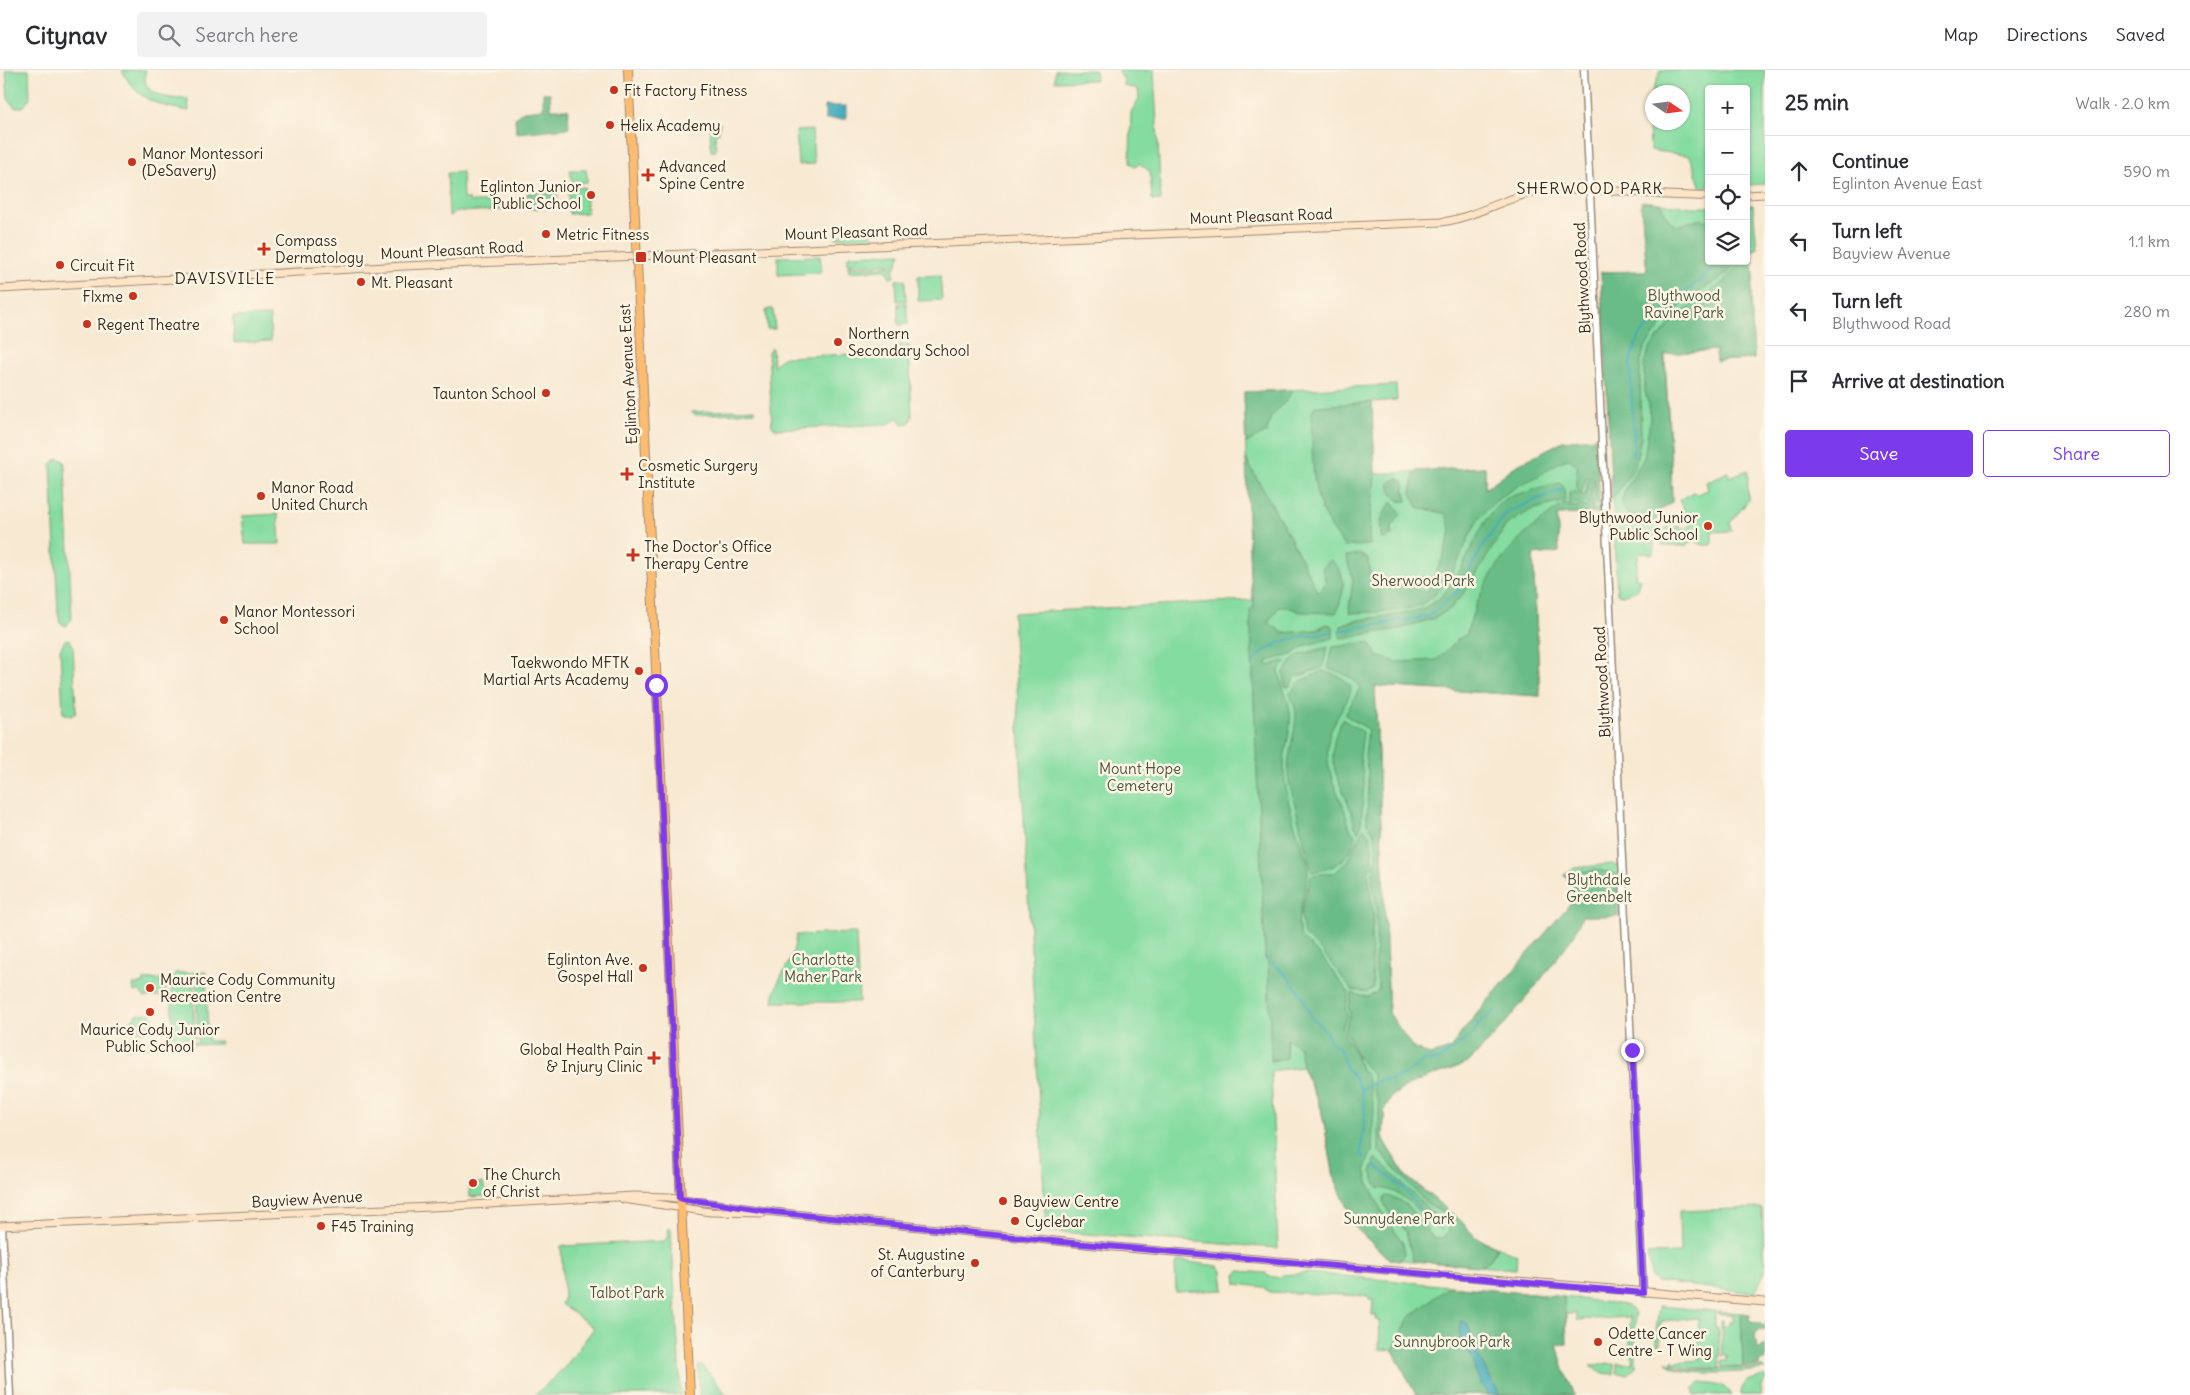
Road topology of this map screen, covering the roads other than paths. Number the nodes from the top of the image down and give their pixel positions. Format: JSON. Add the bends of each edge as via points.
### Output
{"nodes":[{"id":1,"x":628,"y":70,"type":"edge"},
{"id":2,"x":1584,"y":70,"type":"edge"},
{"id":3,"x":1590,"y":190,"type":"junction"},
{"id":4,"x":1765,"y":194,"type":"edge"},
{"id":5,"x":1750,"y":195,"type":"edge"},
{"id":6,"x":1705,"y":196,"type":"edge"},
{"id":7,"x":636,"y":256,"type":"junction"},
{"id":8,"x":0,"y":289,"type":"edge"},
{"id":9,"x":615,"y":1198,"type":"junction"},
{"id":10,"x":680,"y":1198,"type":"junction"},
{"id":11,"x":681,"y":1207,"type":"junction"},
{"id":12,"x":774,"y":1212,"type":"junction"},
{"id":13,"x":1,"y":1226,"type":"edge"},
{"id":14,"x":1643,"y":1293,"type":"junction"},
{"id":15,"x":1765,"y":1302,"type":"edge"},
{"id":16,"x":10,"y":1395,"type":"edge"},
{"id":17,"x":690,"y":1395,"type":"edge"}],
"edges":[{"from":1,"to":7,"type":"main road","name":"Eglinton Avenue East"},
{"from":2,"to":3,"type":"street","name":"Blythwood Road"},
{"from":3,"to":6,"type":"main road","name":"Mount Pleasant Road"},
{"from":3,"to":7,"type":"main road","name":"Mount Pleasant Road","via":[[1537,192],[1441,222]]},
{"from":3,"to":14,"type":"street","name":"Blythwood Road"},
{"from":4,"to":5,"type":"main road"},
{"from":7,"to":8,"type":"main road","name":"Mount Pleasant Road"},
{"from":7,"to":10,"type":"main road","name":"Eglinton Avenue East"},
{"from":9,"to":10,"type":"main road","name":"Bayview Avenue"},
{"from":9,"to":11,"type":"main road","name":"Bayview Avenue"},
{"from":9,"to":13,"type":"main road","name":"Bayview Avenue"},
{"from":10,"to":11,"type":"main road","name":"Eglinton Avenue East"},
{"from":10,"to":12,"type":"main road","name":"Bayview Avenue"},
{"from":11,"to":12,"type":"main road","name":"Bayview Avenue","via":[[710,1212]]},
{"from":11,"to":17,"type":"main road","name":"Eglinton Avenue East"},
{"from":12,"to":14,"type":"main road","name":"Bayview Avenue","via":[[1234,1259]]},
{"from":13,"to":16,"type":"street"},
{"from":14,"to":15,"type":"main road","name":"Bayview Avenue"}]}
